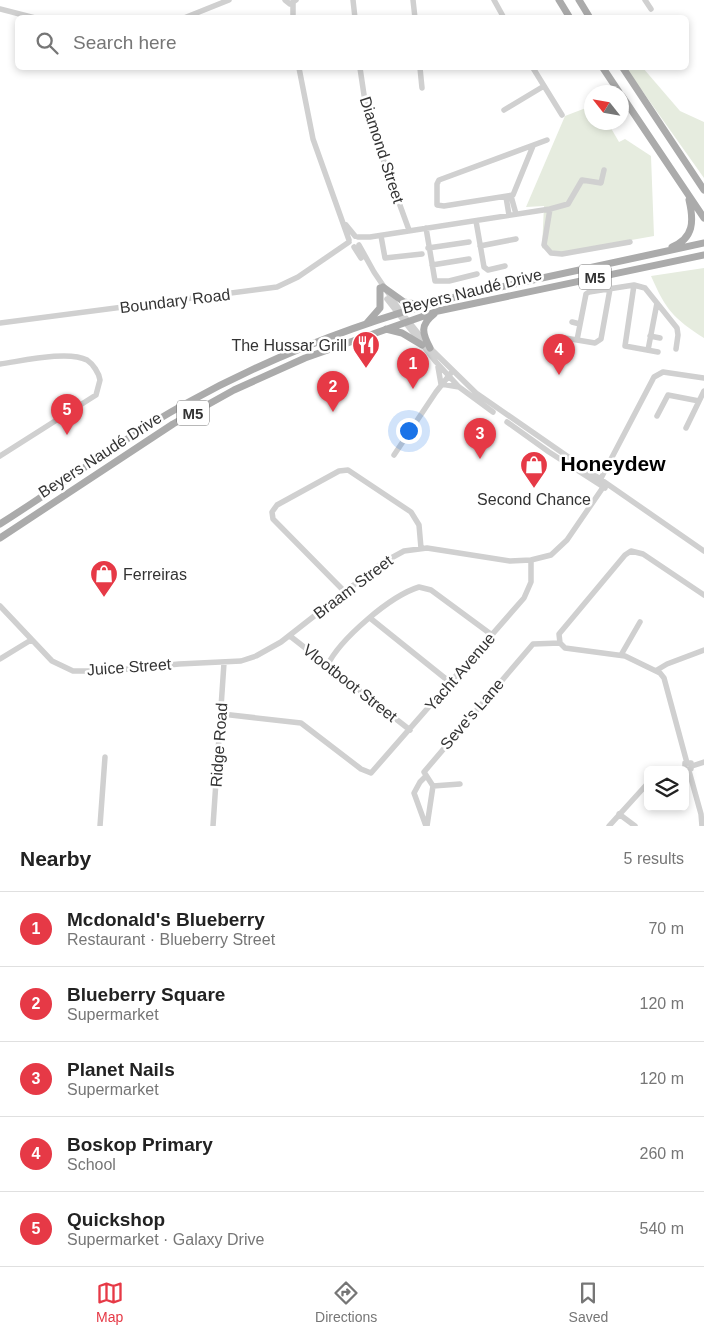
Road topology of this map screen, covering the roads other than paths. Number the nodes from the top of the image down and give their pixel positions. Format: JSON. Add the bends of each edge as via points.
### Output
{"nodes":[{"id":1,"x":229,"y":0,"type":"edge"},
{"id":2,"x":278,"y":0,"type":"edge"},
{"id":3,"x":353,"y":0,"type":"edge"},
{"id":4,"x":413,"y":0,"type":"edge"},
{"id":5,"x":494,"y":0,"type":"edge"},
{"id":6,"x":559,"y":0,"type":"edge"},
{"id":7,"x":579,"y":0,"type":"edge"},
{"id":8,"x":645,"y":0,"type":"edge"},
{"id":9,"x":220,"y":1,"type":"edge"},
{"id":10,"x":292,"y":1,"type":"edge"},
{"id":11,"x":0,"y":8,"type":"edge"},
{"id":12,"x":651,"y":9,"type":"dead end"},
{"id":13,"x":24,"y":15,"type":"edge"},
{"id":14,"x":190,"y":15,"type":"edge"},
{"id":15,"x":293,"y":15,"type":"edge"},
{"id":16,"x":355,"y":15,"type":"edge"},
{"id":17,"x":415,"y":15,"type":"edge"},
{"id":18,"x":502,"y":15,"type":"edge"},
{"id":19,"x":568,"y":15,"type":"edge"},
{"id":20,"x":588,"y":15,"type":"edge"},
{"id":21,"x":299,"y":70,"type":"edge"},
{"id":22,"x":360,"y":70,"type":"edge"},
{"id":23,"x":420,"y":70,"type":"edge"},
{"id":24,"x":534,"y":70,"type":"edge"},
{"id":25,"x":604,"y":70,"type":"edge"},
{"id":26,"x":624,"y":70,"type":"edge"},
{"id":27,"x":614,"y":85,"type":"edge"},
{"id":28,"x":544,"y":86,"type":"junction"},
{"id":29,"x":422,"y":88,"type":"dead end"},
{"id":30,"x":629,"y":107,"type":"edge"},
{"id":31,"x":504,"y":110,"type":"dead end"},
{"id":32,"x":562,"y":115,"type":"dead end"},
{"id":33,"x":547,"y":140,"type":"dead end"},
{"id":34,"x":534,"y":146,"type":"junction"},
{"id":35,"x":604,"y":170,"type":"dead end"},
{"id":36,"x":704,"y":190,"type":"edge"},
{"id":37,"x":688,"y":195,"type":"junction"},
{"id":38,"x":509,"y":196,"type":"junction"},
{"id":39,"x":550,"y":209,"type":"junction"},
{"id":40,"x":513,"y":215,"type":"junction"},
{"id":41,"x":704,"y":218,"type":"edge"},
{"id":42,"x":476,"y":221,"type":"junction"},
{"id":43,"x":426,"y":228,"type":"junction"},
{"id":44,"x":409,"y":230,"type":"junction"},
{"id":45,"x":381,"y":236,"type":"junction"},
{"id":46,"x":516,"y":239,"type":"dead end"},
{"id":47,"x":354,"y":242,"type":"junction"},
{"id":48,"x":469,"y":242,"type":"dead end"},
{"id":49,"x":630,"y":242,"type":"dead end"},
{"id":50,"x":704,"y":242,"type":"edge"},
{"id":51,"x":480,"y":246,"type":"junction"},
{"id":52,"x":428,"y":248,"type":"junction"},
{"id":53,"x":662,"y":252,"type":"junction"},
{"id":54,"x":422,"y":254,"type":"dead end"},
{"id":55,"x":704,"y":257,"type":"edge"},
{"id":56,"x":469,"y":259,"type":"dead end"},
{"id":57,"x":432,"y":265,"type":"junction"},
{"id":58,"x":505,"y":266,"type":"dead end"},
{"id":59,"x":477,"y":274,"type":"dead end"},
{"id":60,"x":634,"y":285,"type":"junction"},
{"id":61,"x":381,"y":287,"type":"junction"},
{"id":62,"x":610,"y":289,"type":"junction"},
{"id":63,"x":657,"y":303,"type":"junction"},
{"id":64,"x":422,"y":306,"type":"junction"},
{"id":65,"x":438,"y":311,"type":"junction"},
{"id":66,"x":399,"y":313,"type":"junction"},
{"id":67,"x":405,"y":321,"type":"junction"},
{"id":68,"x":572,"y":322,"type":"dead end"},
{"id":69,"x":0,"y":323,"type":"edge"},
{"id":70,"x":580,"y":324,"type":"junction"},
{"id":71,"x":364,"y":326,"type":"junction"},
{"id":72,"x":384,"y":328,"type":"junction"},
{"id":73,"x":650,"y":336,"type":"junction"},
{"id":74,"x":565,"y":338,"type":"dead end"},
{"id":75,"x":660,"y":338,"type":"dead end"},
{"id":76,"x":577,"y":340,"type":"junction"},
{"id":77,"x":422,"y":345,"type":"junction"},
{"id":78,"x":430,"y":348,"type":"junction"},
{"id":79,"x":676,"y":349,"type":"dead end"},
{"id":80,"x":648,"y":350,"type":"junction"},
{"id":81,"x":658,"y":352,"type":"dead end"},
{"id":82,"x":436,"y":362,"type":"junction"},
{"id":83,"x":0,"y":364,"type":"edge"},
{"id":84,"x":451,"y":373,"type":"junction"},
{"id":85,"x":704,"y":378,"type":"edge"},
{"id":86,"x":441,"y":384,"type":"junction"},
{"id":87,"x":459,"y":387,"type":"junction"},
{"id":88,"x":704,"y":391,"type":"edge"},
{"id":89,"x":699,"y":401,"type":"junction"},
{"id":90,"x":657,"y":416,"type":"dead end"},
{"id":91,"x":686,"y":428,"type":"dead end"},
{"id":92,"x":394,"y":455,"type":"dead end"},
{"id":93,"x":0,"y":456,"type":"edge"},
{"id":94,"x":602,"y":483,"type":"junction"},
{"id":95,"x":0,"y":524,"type":"edge"},
{"id":96,"x":0,"y":538,"type":"edge"},
{"id":97,"x":421,"y":548,"type":"junction"},
{"id":98,"x":704,"y":551,"type":"edge"},
{"id":99,"x":531,"y":560,"type":"junction"},
{"id":100,"x":345,"y":592,"type":"junction"},
{"id":101,"x":704,"y":595,"type":"edge"},
{"id":102,"x":0,"y":606,"type":"edge"},
{"id":103,"x":370,"y":618,"type":"junction"},
{"id":104,"x":640,"y":622,"type":"dead end"},
{"id":105,"x":492,"y":635,"type":"junction"},
{"id":106,"x":290,"y":636,"type":"junction"},
{"id":107,"x":31,"y":640,"type":"junction"},
{"id":108,"x":560,"y":643,"type":"junction"},
{"id":109,"x":704,"y":650,"type":"edge"},
{"id":110,"x":621,"y":655,"type":"junction"},
{"id":111,"x":0,"y":659,"type":"edge"},
{"id":112,"x":224,"y":663,"type":"junction"},
{"id":113,"x":327,"y":666,"type":"junction"},
{"id":114,"x":656,"y":670,"type":"junction"},
{"id":115,"x":451,"y":684,"type":"junction"},
{"id":116,"x":222,"y":714,"type":"junction"},
{"id":117,"x":410,"y":730,"type":"junction"},
{"id":118,"x":105,"y":757,"type":"dead end"},
{"id":119,"x":704,"y":762,"type":"edge"},
{"id":120,"x":686,"y":766,"type":"edge"},
{"id":121,"x":689,"y":767,"type":"edge"},
{"id":122,"x":425,"y":777,"type":"junction"},
{"id":123,"x":689,"y":779,"type":"edge"},
{"id":124,"x":460,"y":784,"type":"dead end"},
{"id":125,"x":432,"y":786,"type":"junction"},
{"id":126,"x":644,"y":787,"type":"edge"},
{"id":127,"x":619,"y":814,"type":"junction"},
{"id":128,"x":100,"y":826,"type":"edge"},
{"id":129,"x":213,"y":826,"type":"edge"},
{"id":130,"x":427,"y":826,"type":"edge"},
{"id":131,"x":609,"y":826,"type":"edge"},
{"id":132,"x":636,"y":826,"type":"edge"},
{"id":133,"x":702,"y":826,"type":"edge"}],
"edges":[{"from":1,"to":9,"type":"street"},
{"from":2,"to":10,"type":"street"},
{"from":3,"to":16,"type":"street"},
{"from":4,"to":17,"type":"street"},
{"from":5,"to":18,"type":"street"},
{"from":6,"to":19,"type":"main road"},
{"from":7,"to":20,"type":"main road"},
{"from":8,"to":12,"type":"street"},
{"from":9,"to":14,"type":"street"},
{"from":10,"to":15,"type":"street"},
{"from":11,"to":13,"type":"street"},
{"from":21,"to":47,"type":"street","via":[[313,140]]},
{"from":22,"to":44,"type":"street","name":"Diamond Street","via":[[367,115]]},
{"from":23,"to":29,"type":"street"},
{"from":24,"to":28,"type":"street"},
{"from":25,"to":27,"type":"main road"},
{"from":26,"to":36,"type":"main road"},
{"from":28,"to":31,"type":"street"},
{"from":28,"to":32,"type":"street"},
{"from":30,"to":37,"type":"main road"},
{"from":33,"to":34,"type":"street"},
{"from":34,"to":38,"type":"street","via":[[520,183]]},
{"from":34,"to":38,"type":"street","via":[[436,184],[439,206]]},
{"from":35,"to":39,"type":"street","name":"Boundary Road","via":[[601,183],[582,180],[568,204]]},
{"from":37,"to":41,"type":"main road"},
{"from":37,"to":53,"type":"main road","via":[[692,212],[691,230],[680,242]]},
{"from":38,"to":40,"type":"street"},
{"from":39,"to":40,"type":"street","name":"Boundary Road"},
{"from":39,"to":49,"type":"street","via":[[544,245],[551,253],[562,254]]},
{"from":40,"to":42,"type":"street","name":"Boundary Road"},
{"from":42,"to":43,"type":"street","name":"Boundary Road"},
{"from":42,"to":51,"type":"street"},
{"from":43,"to":44,"type":"street","name":"Boundary Road"},
{"from":43,"to":52,"type":"street"},
{"from":44,"to":45,"type":"street","name":"Boundary Road"},
{"from":45,"to":47,"type":"street","name":"Boundary Road"},
{"from":45,"to":54,"type":"street","via":[[385,258]]},
{"from":46,"to":51,"type":"street"},
{"from":47,"to":61,"type":"street"},
{"from":47,"to":69,"type":"street","name":"Boundary Road","via":[[277,287]]},
{"from":48,"to":52,"type":"street"},
{"from":50,"to":53,"type":"main road","name":"Beyers Naudé Drive","number":"M5"},
{"from":51,"to":58,"type":"street","via":[[485,268]]},
{"from":52,"to":57,"type":"street"},
{"from":53,"to":64,"type":"main road","name":"Beyers Naudé Drive","number":"M5"},
{"from":55,"to":65,"type":"main road","name":"Beyers Naudé Drive","number":"M5","via":[[686,258]]},
{"from":56,"to":57,"type":"street"},
{"from":57,"to":59,"type":"street","via":[[433,278],[438,282]]},
{"from":60,"to":62,"type":"street"},
{"from":60,"to":63,"type":"street","via":[[645,288]]},
{"from":60,"to":80,"type":"street","via":[[625,346]]},
{"from":61,"to":64,"type":"main road","via":[[404,302]]},
{"from":61,"to":66,"type":"street"},
{"from":61,"to":71,"type":"main road","via":[[380,308]]},
{"from":62,"to":70,"type":"street","via":[[586,294]]},
{"from":62,"to":76,"type":"street","via":[[602,340],[596,344]]},
{"from":63,"to":73,"type":"street"},
{"from":63,"to":79,"type":"street","via":[[677,328]]},
{"from":64,"to":66,"type":"main road","name":"Beyers Naudé Drive","number":"M5"},
{"from":65,"to":67,"type":"main road","name":"Beyers Naudé Drive","number":"M5"},
{"from":65,"to":78,"type":"main road","via":[[424,324],[423,334]]},
{"from":66,"to":67,"type":"street"},
{"from":66,"to":71,"type":"main road","name":"Beyers Naudé Drive","number":"M5"},
{"from":67,"to":72,"type":"main road","name":"Beyers Naudé Drive","number":"M5"},
{"from":67,"to":77,"type":"street"},
{"from":67,"to":78,"type":"street"},
{"from":68,"to":70,"type":"street"},
{"from":70,"to":76,"type":"street"},
{"from":71,"to":95,"type":"main road","name":"Beyers Naudé Drive","number":"M5","via":[[307,345],[186,403]]},
{"from":72,"to":77,"type":"main road","via":[[402,332]]},
{"from":72,"to":96,"type":"main road","name":"Beyers Naudé Drive","number":"M5","via":[[267,374],[201,407]]},
{"from":73,"to":75,"type":"street"},
{"from":73,"to":80,"type":"street"},
{"from":74,"to":76,"type":"street"},
{"from":77,"to":82,"type":"street"},
{"from":78,"to":84,"type":"street"},
{"from":80,"to":81,"type":"street"},
{"from":82,"to":84,"type":"street"},
{"from":82,"to":86,"type":"street"},
{"from":83,"to":93,"type":"street","via":[[77,357],[90,362],[100,380],[96,395]]},
{"from":84,"to":86,"type":"street"},
{"from":84,"to":87,"type":"street"},
{"from":84,"to":94,"type":"street","via":[[502,414]]},
{"from":85,"to":94,"type":"street","name":"Braam Street","via":[[667,372],[654,377]]},
{"from":86,"to":87,"type":"street"},
{"from":86,"to":92,"type":"street"},
{"from":87,"to":94,"type":"street","via":[[549,452]]},
{"from":88,"to":89,"type":"street"},
{"from":89,"to":90,"type":"street","via":[[668,395]]},
{"from":89,"to":91,"type":"street"},
{"from":94,"to":98,"type":"street"},
{"from":94,"to":99,"type":"street","name":"Braam Street","via":[[567,540],[551,554]]},
{"from":97,"to":99,"type":"street","name":"Braam Street","via":[[495,560]]},
{"from":97,"to":100,"type":"street","name":"Braam Street","via":[[388,558]]},
{"from":97,"to":100,"type":"street","via":[[420,525],[412,512],[345,469],[277,505],[272,512],[273,520]]},
{"from":99,"to":105,"type":"street","name":"Yacht Avenue","via":[[530,587]]},
{"from":100,"to":106,"type":"street","name":"Braam Street"},
{"from":101,"to":108,"type":"street","via":[[639,552],[629,552],[561,630]]},
{"from":102,"to":107,"type":"street","name":"Juice Street"},
{"from":103,"to":105,"type":"street","via":[[419,586],[431,590]]},
{"from":103,"to":113,"type":"street","via":[[337,648]]},
{"from":103,"to":115,"type":"street"},
{"from":104,"to":110,"type":"street"},
{"from":105,"to":115,"type":"street","name":"Yacht Avenue"},
{"from":106,"to":112,"type":"street","name":"Braam Street","via":[[256,656]]},
{"from":106,"to":113,"type":"street","name":"Vlootboot Street"},
{"from":107,"to":111,"type":"street"},
{"from":107,"to":112,"type":"street","name":"Juice Street","via":[[52,661],[73,671]]},
{"from":108,"to":110,"type":"street","via":[[570,649]]},
{"from":108,"to":122,"type":"street","name":"Seve's Lane","via":[[534,644],[431,762],[424,772]]},
{"from":109,"to":114,"type":"street"},
{"from":110,"to":114,"type":"street"},
{"from":112,"to":116,"type":"street","name":"Ridge Road"},
{"from":113,"to":117,"type":"street","name":"Vlootboot Street"},
{"from":114,"to":120,"type":"street","via":[[664,678]]},
{"from":115,"to":117,"type":"street","name":"Yacht Avenue"},
{"from":116,"to":117,"type":"street","name":"Yacht Avenue","via":[[301,723],[369,774]]},
{"from":116,"to":129,"type":"street","name":"Ridge Road"},
{"from":118,"to":128,"type":"street"},
{"from":119,"to":121,"type":"street"},
{"from":122,"to":125,"type":"street"},
{"from":122,"to":130,"type":"street","name":"Seve's Lane","via":[[414,793]]},
{"from":123,"to":133,"type":"street"},
{"from":124,"to":125,"type":"street"},
{"from":125,"to":130,"type":"street"},
{"from":126,"to":127,"type":"street"},
{"from":127,"to":131,"type":"street"},
{"from":127,"to":132,"type":"street"}]}
